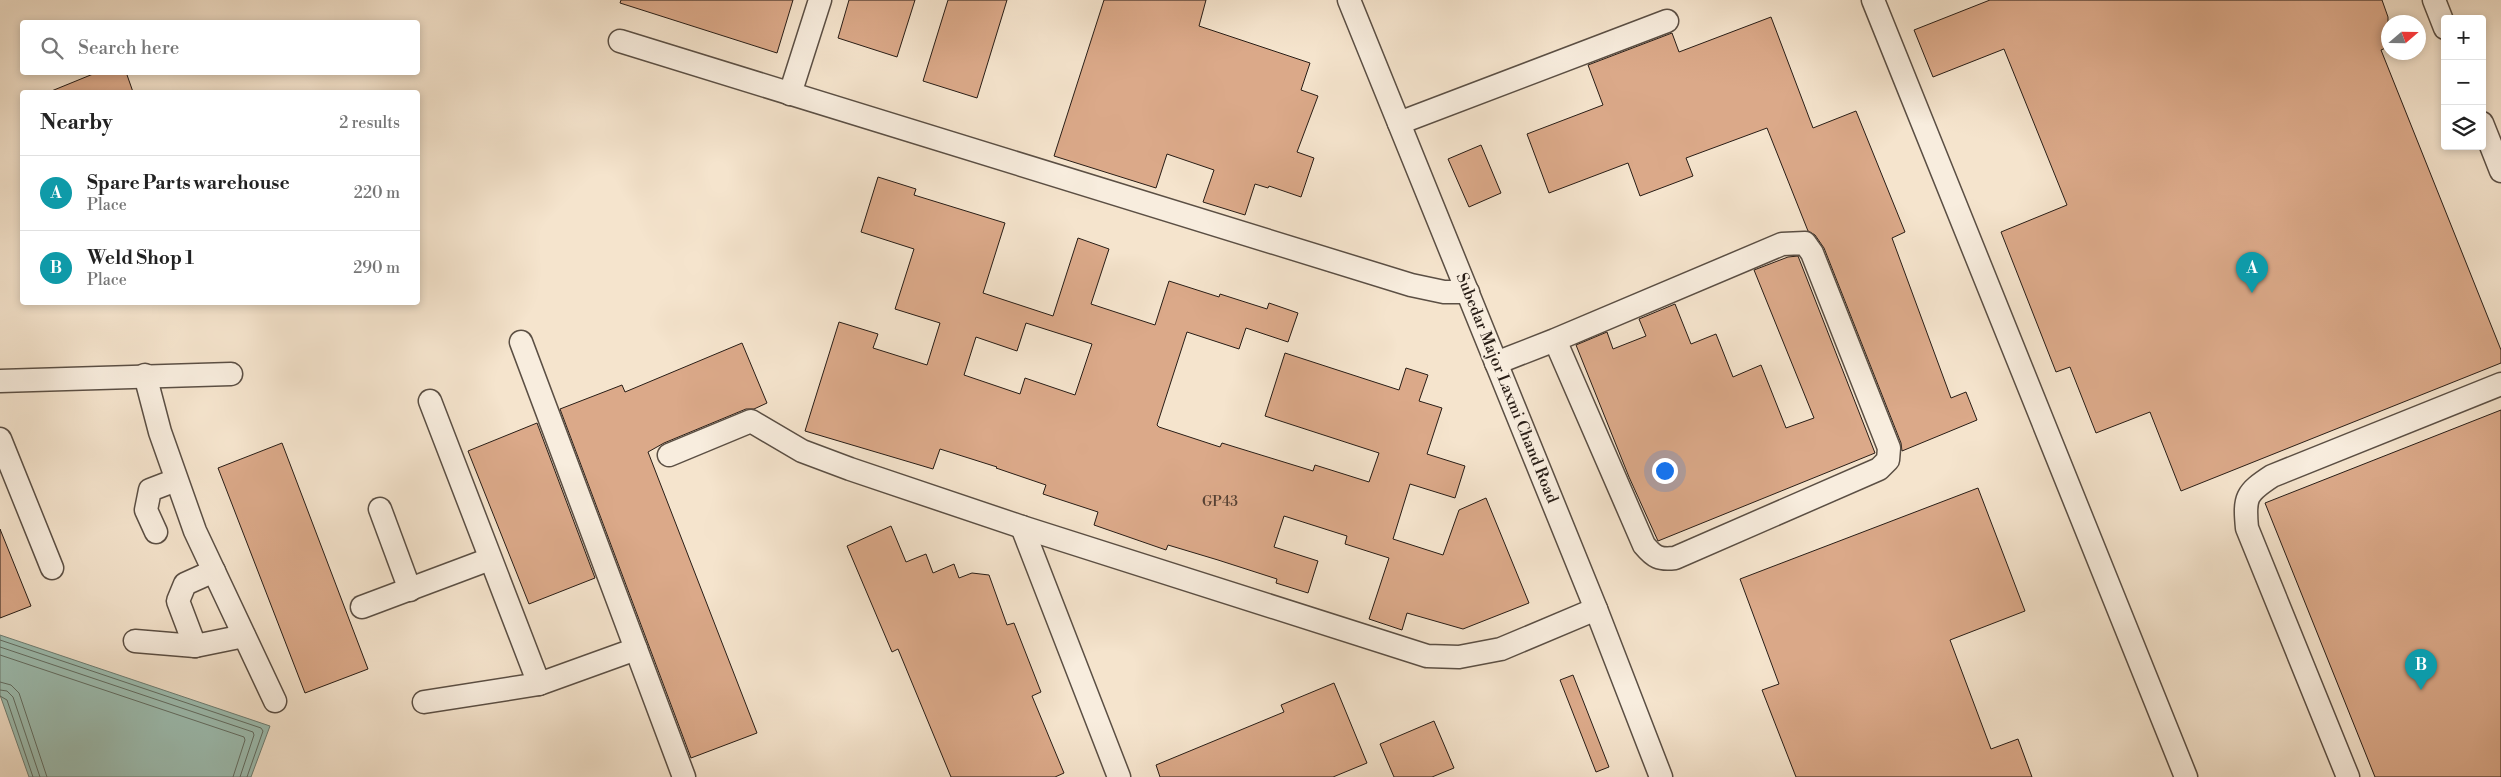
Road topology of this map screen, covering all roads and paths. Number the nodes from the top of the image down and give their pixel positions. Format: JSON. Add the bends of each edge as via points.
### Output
{"nodes":[{"id":1,"x":820,"y":0,"type":"edge"},
{"id":2,"x":1349,"y":0,"type":"edge"},
{"id":3,"x":1873,"y":0,"type":"edge"},
{"id":4,"x":2434,"y":0,"type":"edge"},
{"id":5,"x":2441,"y":18,"type":"edge"},
{"id":6,"x":1667,"y":21,"type":"dead end"},
{"id":7,"x":620,"y":41,"type":"dead end"},
{"id":8,"x":790,"y":94,"type":"junction"},
{"id":9,"x":1399,"y":123,"type":"junction"},
{"id":10,"x":2486,"y":133,"type":"edge"},
{"id":11,"x":2501,"y":171,"type":"edge"},
{"id":12,"x":1468,"y":292,"type":"junction"},
{"id":13,"x":1556,"y":340,"type":"junction"},
{"id":14,"x":521,"y":342,"type":"dead end"},
{"id":15,"x":1496,"y":363,"type":"junction"},
{"id":16,"x":231,"y":374,"type":"dead end"},
{"id":17,"x":145,"y":376,"type":"junction"},
{"id":18,"x":0,"y":381,"type":"edge"},
{"id":19,"x":2501,"y":384,"type":"edge"},
{"id":20,"x":430,"y":401,"type":"dead end"},
{"id":21,"x":0,"y":440,"type":"edge"},
{"id":22,"x":669,"y":455,"type":"dead end"},
{"id":23,"x":176,"y":480,"type":"junction"},
{"id":24,"x":380,"y":509,"type":"dead end"},
{"id":25,"x":1022,"y":527,"type":"junction"},
{"id":26,"x":156,"y":532,"type":"dead end"},
{"id":27,"x":490,"y":559,"type":"junction"},
{"id":28,"x":52,"y":568,"type":"dead end"},
{"id":29,"x":214,"y":571,"type":"junction"},
{"id":30,"x":410,"y":590,"type":"junction"},
{"id":31,"x":362,"y":607,"type":"dead end"},
{"id":32,"x":1596,"y":609,"type":"junction"},
{"id":33,"x":244,"y":636,"type":"junction"},
{"id":34,"x":135,"y":640,"type":"dead end"},
{"id":35,"x":195,"y":646,"type":"junction"},
{"id":36,"x":636,"y":649,"type":"junction"},
{"id":37,"x":539,"y":684,"type":"junction"},
{"id":38,"x":275,"y":701,"type":"dead end"},
{"id":39,"x":424,"y":702,"type":"dead end"},
{"id":40,"x":684,"y":777,"type":"edge"},
{"id":41,"x":1119,"y":777,"type":"edge"},
{"id":42,"x":1662,"y":777,"type":"edge"},
{"id":43,"x":2186,"y":777,"type":"edge"},
{"id":44,"x":2348,"y":777,"type":"edge"}],
"edges":[{"from":1,"to":8,"type":"street"},
{"from":2,"to":9,"type":"street","name":"Subedar Major Laxmi Chand Road"},
{"from":3,"to":43,"type":"street"},
{"from":4,"to":5,"type":"street"},
{"from":6,"to":9,"type":"street"},
{"from":7,"to":8,"type":"street"},
{"from":8,"to":12,"type":"street","via":[[1411,285],[1444,292]]},
{"from":9,"to":12,"type":"street","name":"Subedar Major Laxmi Chand Road"},
{"from":10,"to":11,"type":"street"},
{"from":12,"to":15,"type":"street","name":"Subedar Major Laxmi Chand Road"},
{"from":13,"to":13,"type":"street","via":[[1782,244],[1805,243],[1812,253],[1889,448],[1888,460],[1879,469],[1675,558],[1661,560],[1644,545]]},
{"from":13,"to":15,"type":"street"},
{"from":14,"to":36,"type":"street"},
{"from":15,"to":32,"type":"street","name":"Subedar Major Laxmi Chand Road"},
{"from":16,"to":17,"type":"street"},
{"from":17,"to":18,"type":"street"},
{"from":17,"to":23,"type":"street"},
{"from":19,"to":44,"type":"street","via":[[2272,476],[2255,487],[2245,504],[2248,528]]},
{"from":20,"to":27,"type":"street"},
{"from":21,"to":28,"type":"street"},
{"from":22,"to":25,"type":"street","via":[[751,421],[802,451]]},
{"from":23,"to":26,"type":"street","via":[[150,490],[146,510]]},
{"from":23,"to":29,"type":"street"},
{"from":24,"to":30,"type":"street"},
{"from":25,"to":32,"type":"street","via":[[1428,656],[1459,656],[1500,650]]},
{"from":25,"to":41,"type":"street"},
{"from":27,"to":30,"type":"street"},
{"from":27,"to":37,"type":"street"},
{"from":29,"to":33,"type":"street"},
{"from":29,"to":35,"type":"street","via":[[185,584],[178,601]]},
{"from":30,"to":31,"type":"street"},
{"from":32,"to":42,"type":"street","name":"Subedar Major Laxmi Chand Road"},
{"from":33,"to":35,"type":"street"},
{"from":33,"to":38,"type":"street"},
{"from":34,"to":35,"type":"street"},
{"from":36,"to":37,"type":"street"},
{"from":36,"to":40,"type":"street"},
{"from":37,"to":39,"type":"street"}]}
